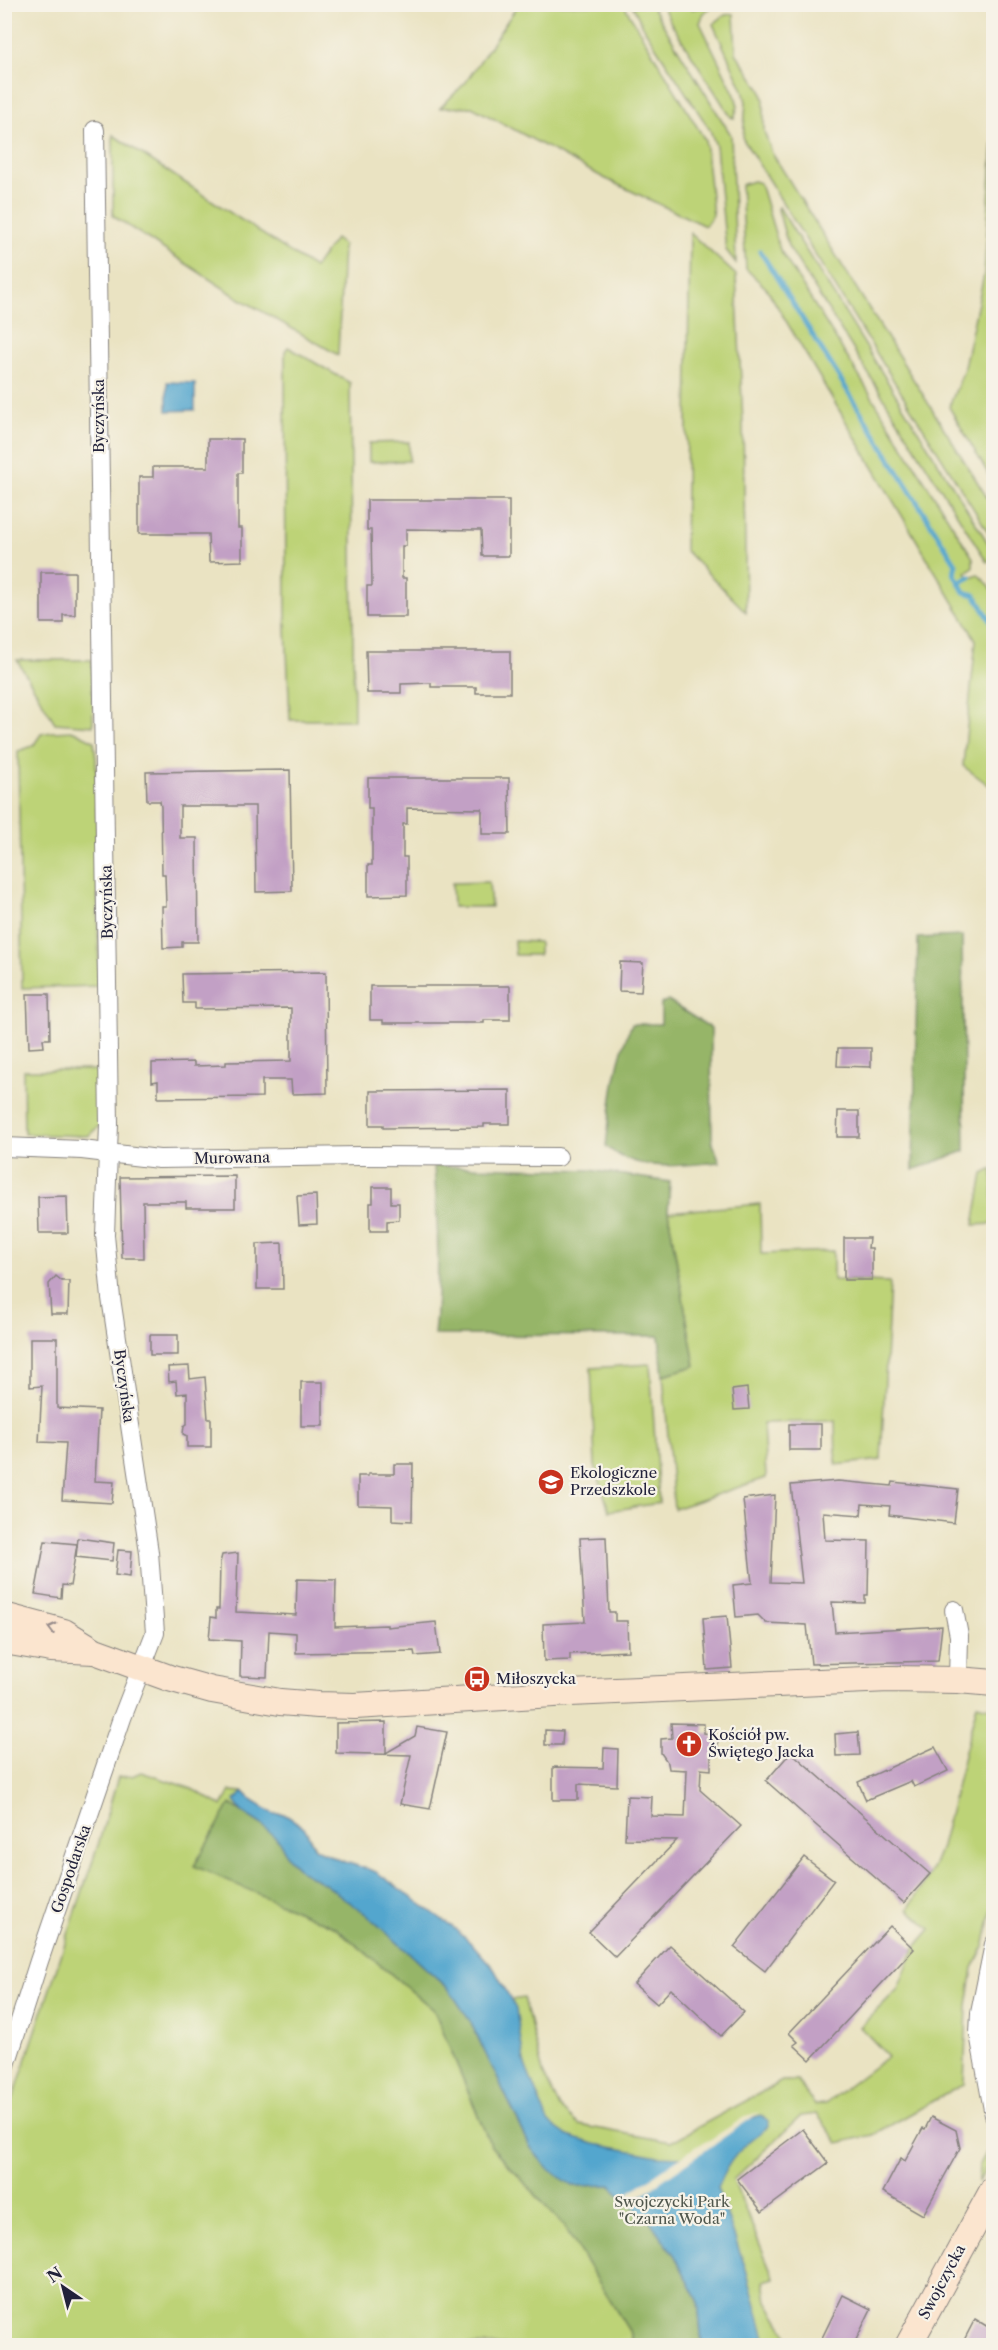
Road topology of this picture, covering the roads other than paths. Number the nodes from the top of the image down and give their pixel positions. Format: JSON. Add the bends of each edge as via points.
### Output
{"nodes":[{"id":1,"x":95,"y":130,"type":"dead end"},
{"id":2,"x":4,"y":1148,"type":"edge"},
{"id":3,"x":106,"y":1152,"type":"junction"},
{"id":4,"x":558,"y":1157,"type":"dead end"},
{"id":5,"x":954,"y":1610,"type":"dead end"},
{"id":6,"x":4,"y":1616,"type":"edge"},
{"id":7,"x":4,"y":1641,"type":"edge"},
{"id":8,"x":95,"y":1651,"type":"junction"},
{"id":9,"x":142,"y":1667,"type":"junction"},
{"id":10,"x":958,"y":1680,"type":"junction"},
{"id":11,"x":993,"y":1683,"type":"edge"},
{"id":12,"x":993,"y":1944,"type":"edge"},
{"id":13,"x":4,"y":2071,"type":"edge"},
{"id":14,"x":989,"y":2077,"type":"edge"},
{"id":15,"x":993,"y":2115,"type":"edge"},
{"id":16,"x":993,"y":2188,"type":"edge"},
{"id":17,"x":908,"y":2346,"type":"edge"}],
"edges":[{"from":1,"to":3,"type":"street","name":"Byczyńska","via":[[108,970]]},
{"from":2,"to":3,"type":"street","name":"Murowana"},
{"from":3,"to":4,"type":"street","name":"Murowana","via":[[159,1159]]},
{"from":3,"to":9,"type":"street","name":"Byczyńska","via":[[105,1234],[110,1288],[154,1608],[155,1633]]},
{"from":5,"to":10,"type":"street","via":[[959,1636]]},
{"from":8,"to":6,"type":"street","one_way":true,"via":[[64,1632]]},
{"from":7,"to":8,"type":"street"},
{"from":8,"to":9,"type":"street"},
{"from":9,"to":10,"type":"street","via":[[223,1692],[280,1702],[355,1706],[652,1689]]},
{"from":9,"to":13,"type":"street","name":"Gospodarska"},
{"from":10,"to":11,"type":"street"},
{"from":12,"to":14,"type":"street","via":[[980,2013],[979,2043]]},
{"from":14,"to":15,"type":"street"},
{"from":16,"to":17,"type":"street","name":"Swojczycka"}]}
